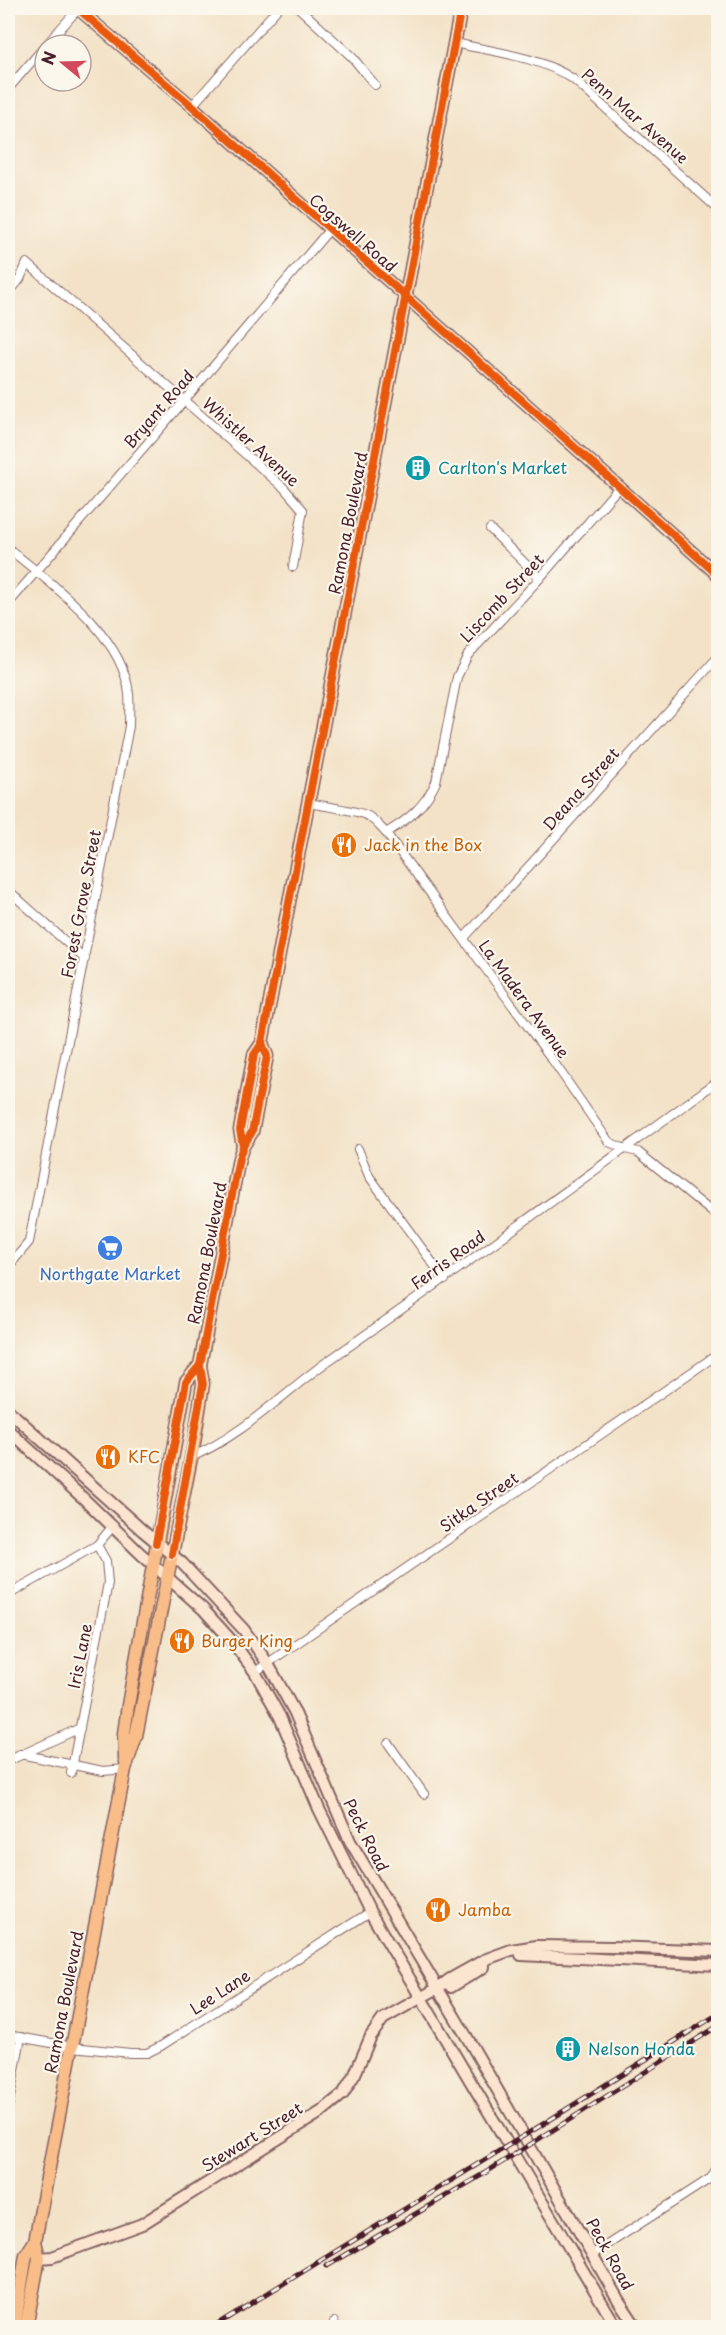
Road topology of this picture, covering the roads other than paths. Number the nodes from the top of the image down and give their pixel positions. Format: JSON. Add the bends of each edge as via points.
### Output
{"nodes":[{"id":1,"x":77,"y":8,"type":"edge"},
{"id":2,"x":278,"y":8,"type":"edge"},
{"id":3,"x":299,"y":8,"type":"edge"},
{"id":4,"x":461,"y":8,"type":"edge"},
{"id":5,"x":57,"y":33,"type":"edge"},
{"id":6,"x":454,"y":43,"type":"junction"},
{"id":7,"x":33,"y":61,"type":"edge"},
{"id":8,"x":375,"y":85,"type":"dead end"},
{"id":9,"x":8,"y":89,"type":"edge"},
{"id":10,"x":192,"y":106,"type":"junction"},
{"id":11,"x":718,"y":209,"type":"edge"},
{"id":12,"x":328,"y":230,"type":"junction"},
{"id":13,"x":8,"y":294,"type":"edge"},
{"id":14,"x":404,"y":295,"type":"junction"},
{"id":15,"x":184,"y":401,"type":"junction"},
{"id":16,"x":619,"y":487,"type":"junction"},
{"id":17,"x":490,"y":529,"type":"dead end"},
{"id":18,"x":8,"y":548,"type":"edge"},
{"id":19,"x":293,"y":567,"type":"dead end"},
{"id":20,"x":36,"y":571,"type":"junction"},
{"id":21,"x":718,"y":575,"type":"edge"},
{"id":22,"x":540,"y":578,"type":"junction"},
{"id":23,"x":8,"y":604,"type":"edge"},
{"id":24,"x":718,"y":657,"type":"edge"},
{"id":25,"x":309,"y":803,"type":"junction"},
{"id":26,"x":386,"y":833,"type":"junction"},
{"id":27,"x":8,"y":890,"type":"edge"},
{"id":28,"x":464,"y":938,"type":"junction"},
{"id":29,"x":85,"y":958,"type":"junction"},
{"id":30,"x":718,"y":1081,"type":"edge"},
{"id":31,"x":358,"y":1149,"type":"dead end"},
{"id":32,"x":625,"y":1149,"type":"junction"},
{"id":33,"x":718,"y":1217,"type":"edge"},
{"id":34,"x":8,"y":1267,"type":"edge"},
{"id":35,"x":445,"y":1280,"type":"junction"},
{"id":36,"x":718,"y":1354,"type":"edge"},
{"id":37,"x":200,"y":1365,"type":"junction"},
{"id":38,"x":8,"y":1410,"type":"edge"},
{"id":39,"x":8,"y":1430,"type":"edge"},
{"id":40,"x":54,"y":1450,"type":"junction"},
{"id":41,"x":191,"y":1457,"type":"junction"},
{"id":42,"x":44,"y":1462,"type":"junction"},
{"id":43,"x":113,"y":1526,"type":"junction"},
{"id":44,"x":156,"y":1543,"type":"junction"},
{"id":45,"x":97,"y":1545,"type":"junction"},
{"id":46,"x":172,"y":1554,"type":"junction"},
{"id":47,"x":153,"y":1564,"type":"junction"},
{"id":48,"x":167,"y":1577,"type":"junction"},
{"id":49,"x":8,"y":1595,"type":"edge"},
{"id":50,"x":268,"y":1664,"type":"junction"},
{"id":51,"x":255,"y":1672,"type":"junction"},
{"id":52,"x":80,"y":1728,"type":"junction"},
{"id":53,"x":388,"y":1743,"type":"dead end"},
{"id":54,"x":20,"y":1754,"type":"junction"},
{"id":55,"x":8,"y":1761,"type":"edge"},
{"id":56,"x":72,"y":1769,"type":"junction"},
{"id":57,"x":125,"y":1769,"type":"junction"},
{"id":58,"x":424,"y":1794,"type":"dead end"},
{"id":59,"x":370,"y":1912,"type":"junction"},
{"id":60,"x":718,"y":1952,"type":"edge"},
{"id":61,"x":718,"y":1965,"type":"edge"},
{"id":62,"x":438,"y":1989,"type":"junction"},
{"id":63,"x":420,"y":1998,"type":"junction"},
{"id":64,"x":8,"y":2035,"type":"edge"},
{"id":65,"x":21,"y":2037,"type":"junction"},
{"id":66,"x":73,"y":2047,"type":"junction"},
{"id":67,"x":8,"y":2108,"type":"edge"},
{"id":68,"x":718,"y":2166,"type":"edge"},
{"id":69,"x":35,"y":2241,"type":"junction"},
{"id":70,"x":593,"y":2254,"type":"junction"},
{"id":71,"x":39,"y":2258,"type":"junction"},
{"id":72,"x":14,"y":2328,"type":"edge"},
{"id":73,"x":26,"y":2328,"type":"edge"},
{"id":74,"x":617,"y":2328,"type":"edge"},
{"id":75,"x":636,"y":2328,"type":"edge"}],
"edges":[{"from":1,"to":5,"type":"street"},
{"from":1,"to":10,"type":"main road","name":"Cogswell Road"},
{"from":2,"to":10,"type":"street"},
{"from":3,"to":8,"type":"street","via":[[352,57]]},
{"from":4,"to":6,"type":"main road","name":"Ramona Boulevard"},
{"from":6,"to":11,"type":"street","name":"Penn Mar Avenue","via":[[559,70]]},
{"from":6,"to":14,"type":"main road","name":"Ramona Boulevard"},
{"from":7,"to":9,"type":"street"},
{"from":10,"to":12,"type":"main road","name":"Cogswell Road"},
{"from":12,"to":14,"type":"main road","name":"Cogswell Road"},
{"from":12,"to":15,"type":"street","name":"Bryant Road"},
{"from":13,"to":15,"type":"street","name":"Whistler Avenue","via":[[27,263]]},
{"from":14,"to":16,"type":"main road","name":"Cogswell Road"},
{"from":14,"to":25,"type":"main road","name":"Ramona Boulevard"},
{"from":15,"to":19,"type":"street","name":"Whistler Avenue","via":[[284,488],[303,510]]},
{"from":15,"to":20,"type":"street","name":"Bryant Road"},
{"from":16,"to":21,"type":"main road","name":"Cogswell Road"},
{"from":16,"to":22,"type":"street","name":"Liscomb Street"},
{"from":17,"to":22,"type":"street"},
{"from":18,"to":20,"type":"street"},
{"from":20,"to":23,"type":"street","name":"Bryant Road"},
{"from":20,"to":29,"type":"street","name":"Forest Grove Street","via":[[100,629],[119,660],[129,692],[129,726]]},
{"from":22,"to":26,"type":"street","name":"Liscomb Street","via":[[468,655],[457,677],[430,796],[410,818]]},
{"from":24,"to":28,"type":"street","name":"Deana Street"},
{"from":25,"to":26,"type":"street","name":"La Madera Avenue","via":[[364,814]]},
{"from":25,"to":37,"type":"main road","name":"Ramona Boulevard","via":[[262,1043],[254,1055],[240,1130],[243,1146]]},
{"from":26,"to":28,"type":"street","name":"La Madera Avenue"},
{"from":27,"to":29,"type":"street"},
{"from":28,"to":32,"type":"street","name":"La Madera Avenue","via":[[609,1143]]},
{"from":29,"to":34,"type":"street","name":"Forest Grove Street","via":[[29,1242]]},
{"from":30,"to":32,"type":"street","name":"Ferris Road"},
{"from":31,"to":35,"type":"street","via":[[369,1176]]},
{"from":32,"to":33,"type":"street","name":"La Madera Avenue","via":[[638,1152]]},
{"from":32,"to":35,"type":"street","name":"Ferris Road"},
{"from":35,"to":41,"type":"street","name":"Ferris Road","via":[[217,1444]]},
{"from":36,"to":50,"type":"street","name":"Sitka Street"},
{"from":37,"to":41,"type":"main road","name":"Ramona Boulevard","via":[[203,1384]]},
{"from":37,"to":44,"type":"main road","name":"Ramona Boulevard","via":[[186,1382]]},
{"from":38,"to":40,"type":"main road","name":"Peck Road"},
{"from":39,"to":42,"type":"main road","name":"Peck Road"},
{"from":40,"to":42,"type":"main road"},
{"from":40,"to":44,"type":"main road","name":"Peck Road"},
{"from":41,"to":46,"type":"main road","name":"Ramona Boulevard"},
{"from":42,"to":43,"type":"main road","name":"Peck Road"},
{"from":43,"to":45,"type":"street"},
{"from":43,"to":47,"type":"main road","name":"Peck Road"},
{"from":44,"to":46,"type":"main road","name":"Peck Road"},
{"from":44,"to":47,"type":"main road","name":"Ramona Boulevard"},
{"from":45,"to":49,"type":"street"},
{"from":45,"to":52,"type":"street","name":"Iris Lane","via":[[106,1561],[108,1583]]},
{"from":46,"to":48,"type":"main road","name":"Ramona Boulevard"},
{"from":46,"to":50,"type":"main road","name":"Peck Road","via":[[215,1596]]},
{"from":47,"to":48,"type":"main road","name":"Peck Road"},
{"from":47,"to":57,"type":"main road","name":"Ramona Boulevard","via":[[125,1724]]},
{"from":48,"to":51,"type":"main road","name":"Peck Road","via":[[203,1608]]},
{"from":48,"to":57,"type":"main road","name":"Ramona Boulevard","via":[[136,1736]]},
{"from":50,"to":51,"type":"street","name":"Sitka Street"},
{"from":50,"to":62,"type":"main road","name":"Peck Road","via":[[294,1711],[350,1841]]},
{"from":51,"to":59,"type":"main road","name":"Peck Road","via":[[280,1717],[327,1827]]},
{"from":52,"to":54,"type":"street"},
{"from":52,"to":56,"type":"street","name":"Iris Lane"},
{"from":53,"to":58,"type":"street"},
{"from":54,"to":55,"type":"street"},
{"from":54,"to":56,"type":"street"},
{"from":56,"to":57,"type":"street"},
{"from":57,"to":66,"type":"main road","name":"Ramona Boulevard"},
{"from":59,"to":63,"type":"main road","name":"Peck Road"},
{"from":59,"to":66,"type":"street","name":"Lee Lane","via":[[147,2053]]},
{"from":60,"to":62,"type":"main road","name":"Stewart Street","via":[[527,1947],[484,1960]]},
{"from":61,"to":62,"type":"main road","name":"Stewart Street","via":[[529,1954],[489,1964],[451,1987]]},
{"from":62,"to":63,"type":"main road","name":"Stewart Street"},
{"from":62,"to":70,"type":"main road","name":"Peck Road"},
{"from":63,"to":71,"type":"main road","name":"Stewart Street","via":[[383,2019],[343,2094],[321,2112],[142,2224],[52,2257]]},
{"from":63,"to":74,"type":"main road","name":"Peck Road"},
{"from":64,"to":65,"type":"street","name":"Lee Lane"},
{"from":65,"to":66,"type":"street","name":"Lee Lane"},
{"from":65,"to":67,"type":"street"},
{"from":66,"to":69,"type":"main road","name":"Ramona Boulevard"},
{"from":68,"to":70,"type":"street","via":[[711,2178]]},
{"from":69,"to":71,"type":"main road","name":"Ramona Boulevard"},
{"from":69,"to":72,"type":"main road","name":"Ramona Boulevard","via":[[26,2255]]},
{"from":70,"to":75,"type":"main road","name":"Peck Road"},
{"from":71,"to":73,"type":"main road","name":"Ramona Boulevard"}]}
